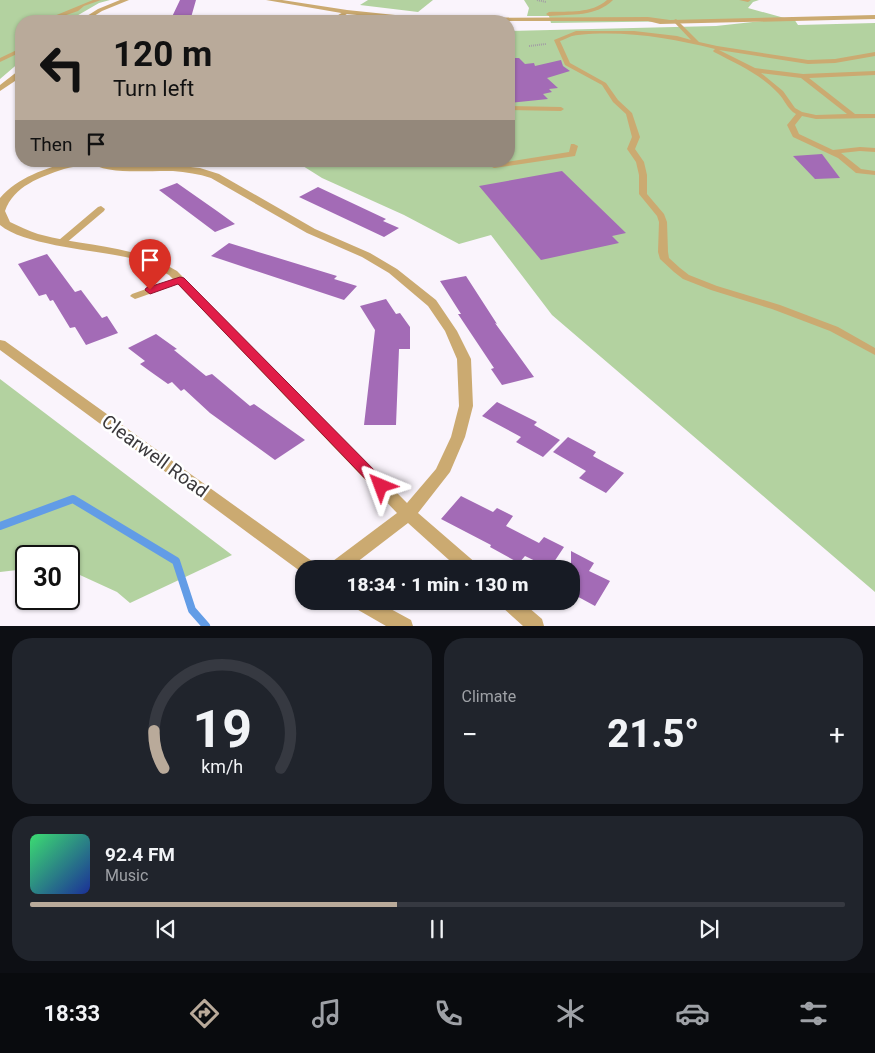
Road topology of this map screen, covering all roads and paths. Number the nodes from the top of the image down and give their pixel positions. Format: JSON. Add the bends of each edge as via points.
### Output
{"nodes":[{"id":1,"x":98,"y":0,"type":"edge"},
{"id":2,"x":126,"y":0,"type":"edge"},
{"id":3,"x":269,"y":0,"type":"edge"},
{"id":4,"x":610,"y":0,"type":"edge"},
{"id":5,"x":742,"y":0,"type":"edge"},
{"id":6,"x":748,"y":0,"type":"edge"},
{"id":7,"x":280,"y":1,"type":"edge"},
{"id":8,"x":549,"y":14,"type":"dead end"},
{"id":9,"x":60,"y":15,"type":"edge"},
{"id":10,"x":92,"y":15,"type":"edge"},
{"id":11,"x":335,"y":15,"type":"edge"},
{"id":12,"x":875,"y":17,"type":"edge"},
{"id":13,"x":515,"y":20,"type":"edge"},
{"id":14,"x":668,"y":21,"type":"junction"},
{"id":15,"x":676,"y":21,"type":"junction"},
{"id":16,"x":559,"y":28,"type":"dead end"},
{"id":17,"x":700,"y":43,"type":"junction"},
{"id":18,"x":15,"y":53,"type":"edge"},
{"id":19,"x":875,"y":54,"type":"edge"},
{"id":20,"x":0,"y":60,"type":"edge"},
{"id":21,"x":754,"y":70,"type":"junction"},
{"id":22,"x":875,"y":73,"type":"edge"},
{"id":23,"x":803,"y":76,"type":"junction"},
{"id":24,"x":15,"y":78,"type":"edge"},
{"id":25,"x":0,"y":89,"type":"edge"},
{"id":26,"x":515,"y":108,"type":"edge"},
{"id":27,"x":561,"y":109,"type":"dead end"},
{"id":28,"x":800,"y":113,"type":"junction"},
{"id":29,"x":853,"y":116,"type":"junction"},
{"id":30,"x":875,"y":116,"type":"edge"},
{"id":31,"x":574,"y":146,"type":"dead end"},
{"id":32,"x":875,"y":150,"type":"edge"},
{"id":33,"x":831,"y":152,"type":"junction"},
{"id":34,"x":515,"y":163,"type":"edge"},
{"id":35,"x":61,"y":167,"type":"edge"},
{"id":36,"x":115,"y":167,"type":"edge"},
{"id":37,"x":875,"y":173,"type":"edge"},
{"id":38,"x":101,"y":209,"type":"dead end"},
{"id":39,"x":0,"y":212,"type":"edge"},
{"id":40,"x":62,"y":242,"type":"junction"},
{"id":41,"x":180,"y":280,"type":"junction"},
{"id":42,"x":135,"y":296,"type":"dead end"},
{"id":43,"x":0,"y":344,"type":"edge"},
{"id":44,"x":875,"y":352,"type":"edge"},
{"id":45,"x":408,"y":514,"type":"junction"},
{"id":46,"x":298,"y":560,"type":"edge"},
{"id":47,"x":347,"y":560,"type":"edge"},
{"id":48,"x":461,"y":560,"type":"edge"},
{"id":49,"x":375,"y":610,"type":"edge"},
{"id":50,"x":519,"y":610,"type":"edge"},
{"id":51,"x":535,"y":624,"type":"edge"},
{"id":52,"x":404,"y":626,"type":"edge"}],
"edges":[{"from":1,"to":9,"type":"lane"},
{"from":2,"to":10,"type":"street"},
{"from":3,"to":7,"type":"street"},
{"from":4,"to":8,"type":"lane","via":[[604,7]]},
{"from":5,"to":6,"type":"lane"},
{"from":7,"to":11,"type":"street"},
{"from":12,"to":15,"type":"street"},
{"from":13,"to":14,"type":"street"},
{"from":14,"to":15,"type":"street"},
{"from":14,"to":16,"type":"street"},
{"from":15,"to":17,"type":"lane"},
{"from":17,"to":19,"type":"lane","via":[[808,62]]},
{"from":17,"to":21,"type":"lane"},
{"from":17,"to":44,"type":"lane","via":[[610,32],[576,33],[557,40],[567,64],[604,84],[615,101],[629,113],[636,138],[632,149],[643,175],[642,189],[662,216],[665,227],[663,252],[669,264],[686,277],[834,329]]},
{"from":18,"to":20,"type":"lane"},
{"from":21,"to":23,"type":"lane"},
{"from":21,"to":28,"type":"lane"},
{"from":22,"to":23,"type":"lane"},
{"from":23,"to":29,"type":"lane"},
{"from":24,"to":25,"type":"street"},
{"from":26,"to":27,"type":"lane"},
{"from":28,"to":29,"type":"lane","via":[[816,117]]},
{"from":28,"to":33,"type":"lane","via":[[791,125],[796,135]]},
{"from":29,"to":30,"type":"lane"},
{"from":31,"to":34,"type":"lane","via":[[572,154]]},
{"from":32,"to":33,"type":"lane"},
{"from":33,"to":37,"type":"lane","via":[[859,171]]},
{"from":35,"to":39,"type":"street","via":[[21,185],[5,198]]},
{"from":36,"to":45,"type":"street","via":[[172,168],[215,176],[311,231],[366,255],[393,271],[432,303],[451,331],[464,359],[466,406],[458,437],[442,472]]},
{"from":38,"to":40,"type":"lane"},
{"from":39,"to":40,"type":"street","via":[[5,224],[13,229]]},
{"from":40,"to":41,"type":"street","via":[[134,255],[154,262]]},
{"from":41,"to":42,"type":"lane"},
{"from":41,"to":45,"type":"street"},
{"from":43,"to":46,"type":"street","name":"Clearwell Road"},
{"from":45,"to":47,"type":"street"},
{"from":45,"to":48,"type":"street"},
{"from":49,"to":52,"type":"street"},
{"from":50,"to":51,"type":"street"}]}
